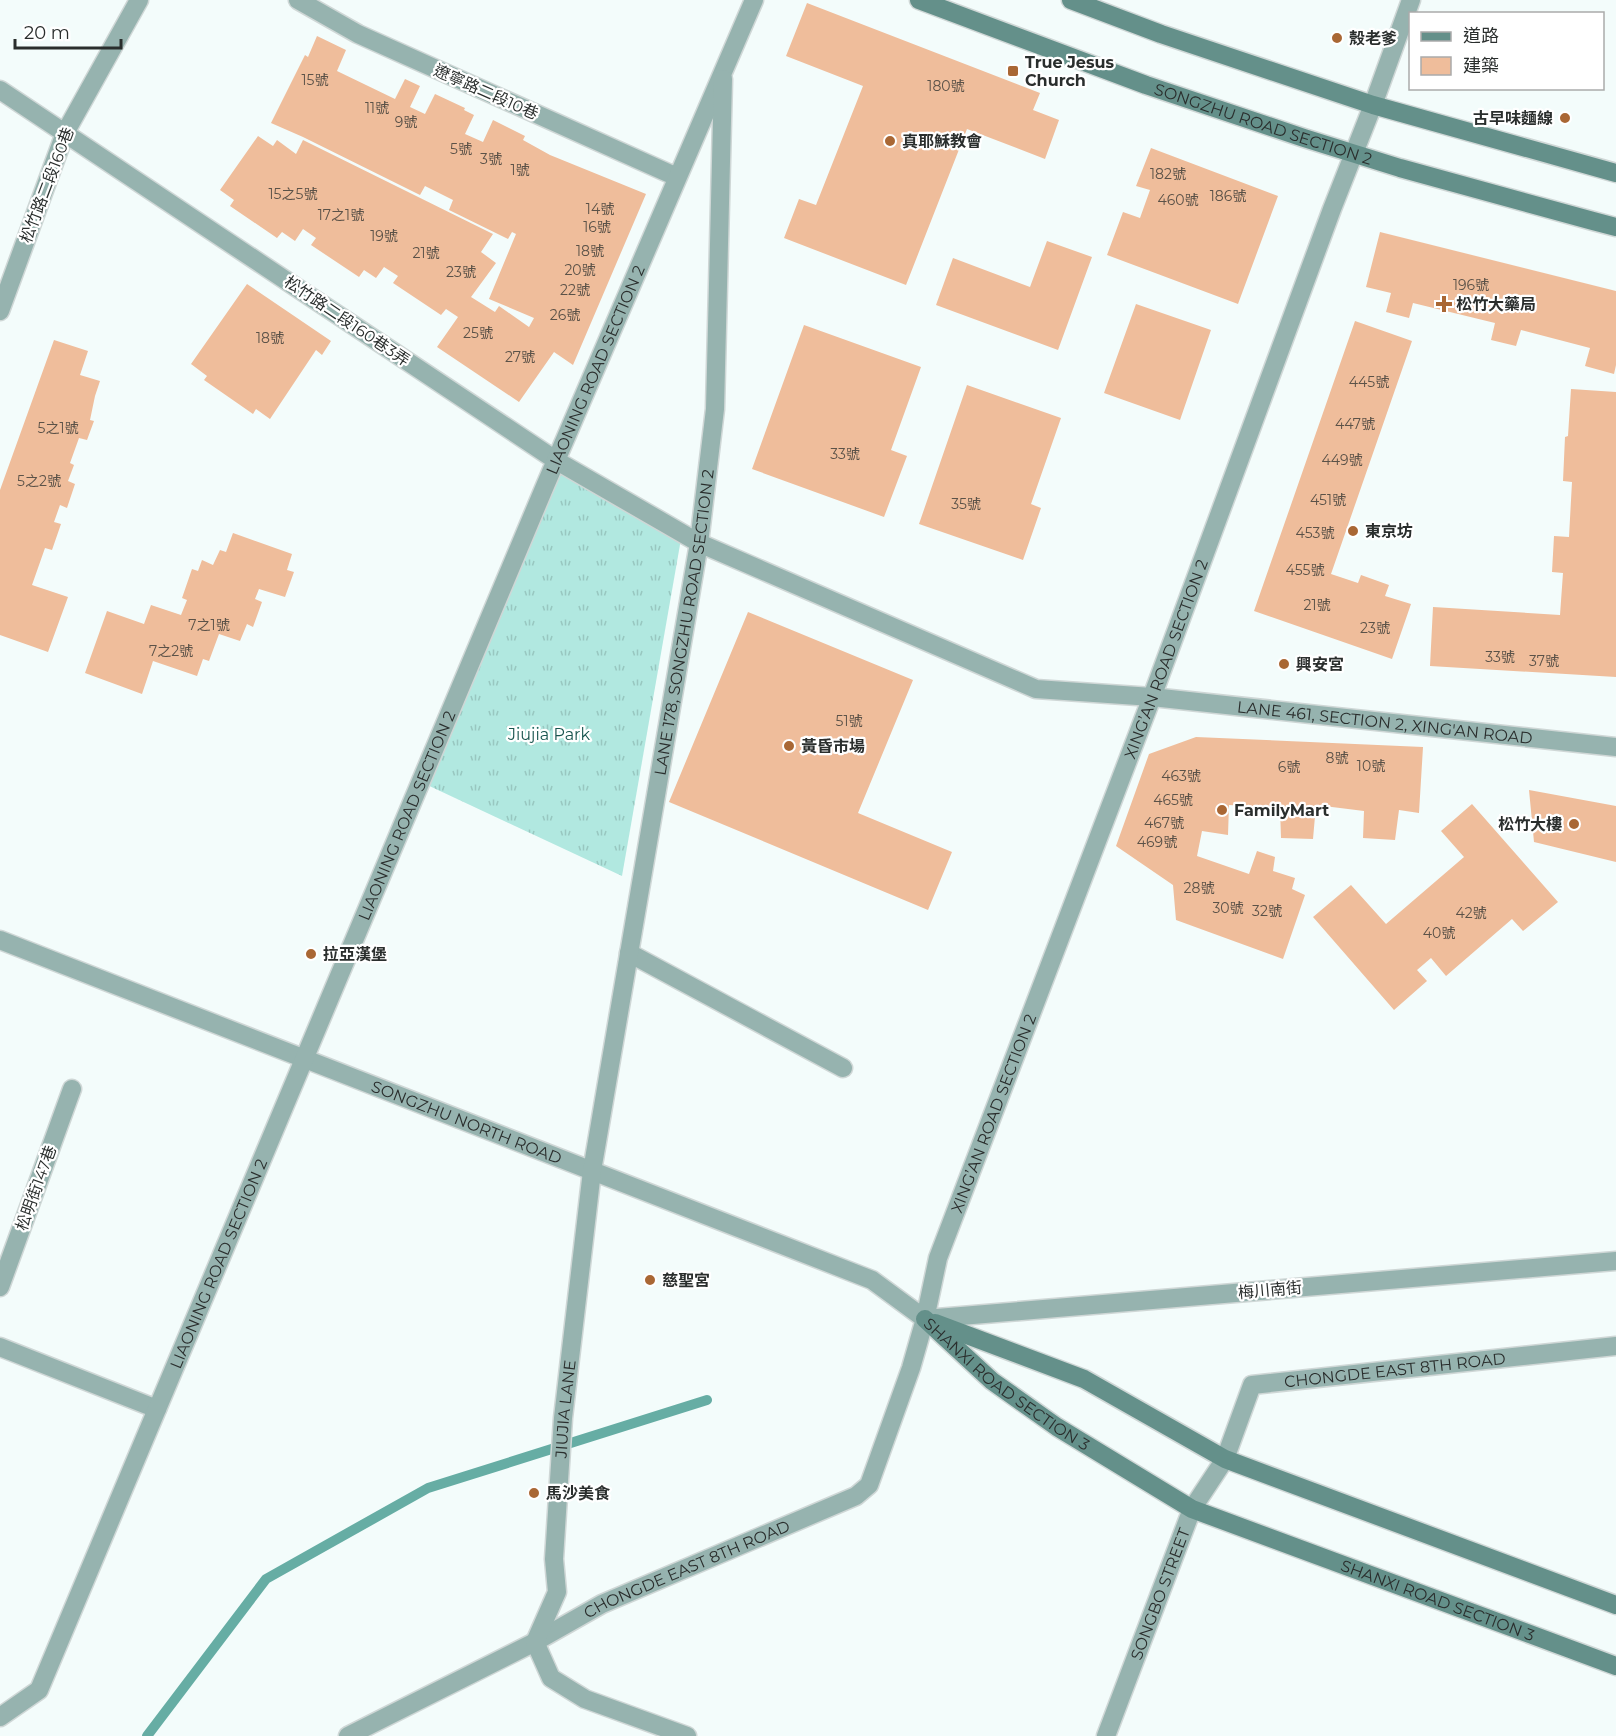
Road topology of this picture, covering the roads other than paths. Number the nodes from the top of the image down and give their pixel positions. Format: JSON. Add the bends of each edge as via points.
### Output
{"nodes":[{"id":1,"x":139,"y":0,"type":"edge"},
{"id":2,"x":298,"y":0,"type":"edge"},
{"id":3,"x":754,"y":0,"type":"edge"},
{"id":4,"x":919,"y":0,"type":"edge"},
{"id":5,"x":1071,"y":0,"type":"edge"},
{"id":6,"x":1411,"y":0,"type":"edge"},
{"id":7,"x":723,"y":68,"type":"junction"},
{"id":8,"x":0,"y":90,"type":"edge"},
{"id":9,"x":1373,"y":105,"type":"junction"},
{"id":10,"x":65,"y":133,"type":"junction"},
{"id":11,"x":1354,"y":154,"type":"junction"},
{"id":12,"x":1616,"y":173,"type":"edge"},
{"id":13,"x":677,"y":177,"type":"junction"},
{"id":14,"x":1616,"y":226,"type":"edge"},
{"id":15,"x":0,"y":311,"type":"edge"},
{"id":16,"x":557,"y":461,"type":"junction"},
{"id":17,"x":699,"y":543,"type":"junction"},
{"id":18,"x":1152,"y":697,"type":"junction"},
{"id":19,"x":1616,"y":747,"type":"edge"},
{"id":20,"x":0,"y":940,"type":"edge"},
{"id":21,"x":629,"y":953,"type":"junction"},
{"id":22,"x":305,"y":1058,"type":"junction"},
{"id":23,"x":843,"y":1068,"type":"dead end"},
{"id":24,"x":72,"y":1089,"type":"dead end"},
{"id":25,"x":592,"y":1171,"type":"junction"},
{"id":26,"x":1616,"y":1261,"type":"edge"},
{"id":27,"x":0,"y":1287,"type":"edge"},
{"id":28,"x":925,"y":1319,"type":"junction"},
{"id":29,"x":1616,"y":1346,"type":"edge"},
{"id":30,"x":0,"y":1347,"type":"edge"},
{"id":31,"x":157,"y":1409,"type":"junction"},
{"id":32,"x":1225,"y":1459,"type":"junction"},
{"id":33,"x":1192,"y":1509,"type":"junction"},
{"id":34,"x":1616,"y":1605,"type":"edge"},
{"id":35,"x":534,"y":1642,"type":"junction"},
{"id":36,"x":1616,"y":1666,"type":"edge"},
{"id":37,"x":0,"y":1717,"type":"edge"},
{"id":38,"x":348,"y":1736,"type":"edge"},
{"id":39,"x":687,"y":1736,"type":"edge"},
{"id":40,"x":1106,"y":1736,"type":"edge"}],
"edges":[{"from":1,"to":10,"type":"street","name":"松竹路二段160巷"},
{"from":2,"to":13,"type":"street","name":"遼寧路二段10巷","via":[[358,34]]},
{"from":3,"to":7,"type":"street","name":"LIAONING ROAD SECTION 2"},
{"from":4,"to":11,"type":"street","name":"SONGZHU ROAD SECTION 2","via":[[1146,85]]},
{"from":5,"to":9,"type":"street"},
{"from":6,"to":9,"type":"street","name":"XING’AN ROAD SECTION 2"},
{"from":7,"to":13,"type":"street","name":"LIAONING ROAD SECTION 2"},
{"from":7,"to":17,"type":"street","name":"LANE 178, SONGZHU ROAD SECTION 2","via":[[716,409]]},
{"from":8,"to":10,"type":"street","name":"松竹路二段160巷3弄"},
{"from":9,"to":11,"type":"street","name":"XING’AN ROAD SECTION 2"},
{"from":9,"to":12,"type":"street"},
{"from":10,"to":15,"type":"street","name":"松竹路二段160巷"},
{"from":10,"to":16,"type":"street","name":"松竹路二段160巷3弄"},
{"from":11,"to":14,"type":"street","name":"SONGZHU ROAD SECTION 2"},
{"from":11,"to":18,"type":"street","name":"XING’AN ROAD SECTION 2"},
{"from":13,"to":16,"type":"street","name":"LIAONING ROAD SECTION 2"},
{"from":16,"to":17,"type":"street","name":"松竹路二段160巷3弄"},
{"from":16,"to":22,"type":"street","name":"LIAONING ROAD SECTION 2"},
{"from":17,"to":18,"type":"street","name":"LANE 461, SECTION 2, XING'AN ROAD","via":[[1036,689]]},
{"from":17,"to":21,"type":"street","name":"LANE 178, SONGZHU ROAD SECTION 2"},
{"from":18,"to":19,"type":"street","name":"LANE 461, SECTION 2, XING'AN ROAD"},
{"from":18,"to":28,"type":"street","name":"XING’AN ROAD SECTION 2","via":[[938,1258]]},
{"from":20,"to":22,"type":"street","name":"SONGZHU NORTH ROAD"},
{"from":21,"to":23,"type":"street"},
{"from":21,"to":25,"type":"street","name":"LANE 178, SONGZHU ROAD SECTION 2"},
{"from":22,"to":25,"type":"street","name":"SONGZHU NORTH ROAD"},
{"from":22,"to":31,"type":"street","name":"LIAONING ROAD SECTION 2"},
{"from":24,"to":27,"type":"street","name":"松明街147巷"},
{"from":25,"to":28,"type":"street","name":"SONGZHU NORTH ROAD","via":[[872,1280]]},
{"from":25,"to":35,"type":"street","name":"JIUJIA LANE","via":[[563,1418],[554,1559],[557,1592]]},
{"from":26,"to":28,"type":"street","name":"梅川南街"},
{"from":28,"to":32,"type":"street","name":"SHANXI ROAD SECTION 3","via":[[1084,1379]]},
{"from":28,"to":33,"type":"street","name":"SHANXI ROAD SECTION 3","via":[[992,1381],[1057,1427]]},
{"from":28,"to":35,"type":"street","name":"CHONGDE EAST 8TH ROAD","via":[[869,1485],[856,1496],[602,1604]]},
{"from":29,"to":32,"type":"street","name":"CHONGDE EAST 8TH ROAD","via":[[1252,1385]]},
{"from":30,"to":31,"type":"street"},
{"from":31,"to":37,"type":"street","name":"LIAONING ROAD SECTION 2","via":[[39,1690]]},
{"from":32,"to":33,"type":"street","name":"SONGBO STREET"},
{"from":32,"to":34,"type":"street","name":"SHANXI ROAD SECTION 3"},
{"from":33,"to":36,"type":"street","name":"SHANXI ROAD SECTION 3"},
{"from":33,"to":40,"type":"street","name":"SONGBO STREET"},
{"from":35,"to":38,"type":"street","name":"CHONGDE EAST 8TH ROAD"},
{"from":35,"to":39,"type":"street","via":[[551,1678],[585,1700]]}]}
